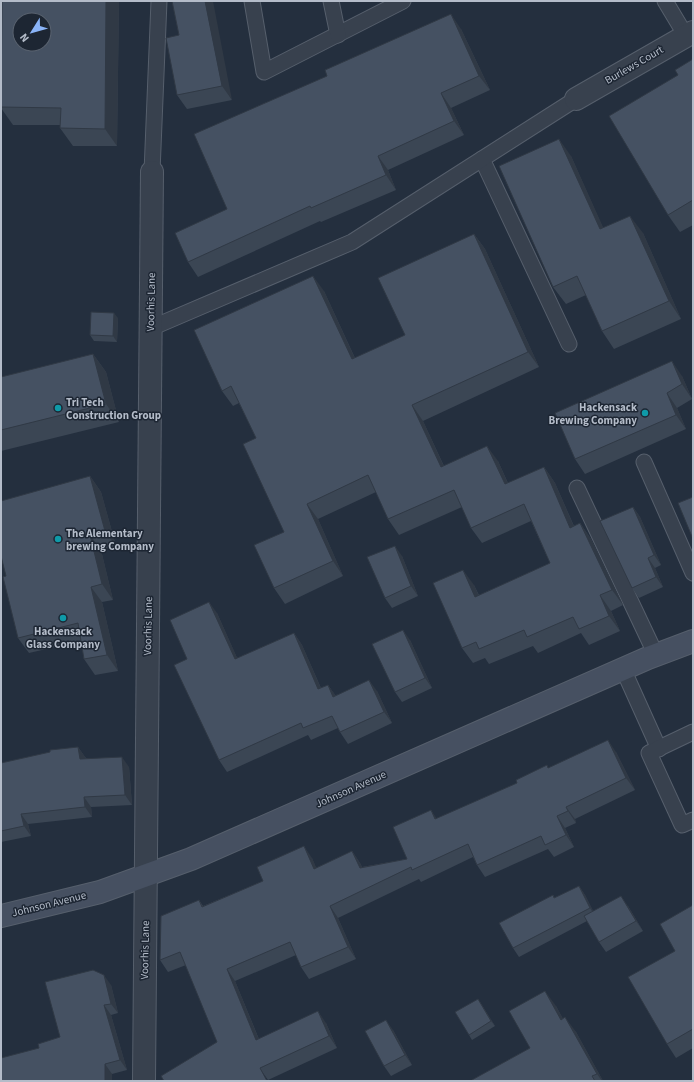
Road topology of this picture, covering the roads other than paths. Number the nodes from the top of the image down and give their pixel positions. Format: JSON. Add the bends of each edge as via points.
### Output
{"nodes":[{"id":1,"x":159,"y":1,"type":"edge"},
{"id":2,"x":252,"y":1,"type":"edge"},
{"id":3,"x":331,"y":1,"type":"edge"},
{"id":4,"x":403,"y":1,"type":"edge"},
{"id":5,"x":664,"y":1,"type":"edge"},
{"id":6,"x":690,"y":34,"type":"edge"},
{"id":7,"x":338,"y":35,"type":"junction"},
{"id":8,"x":576,"y":99,"type":"joint"},
{"id":9,"x":482,"y":159,"type":"junction"},
{"id":10,"x":152,"y":172,"type":"joint"},
{"id":11,"x":151,"y":328,"type":"junction"},
{"id":12,"x":569,"y":344,"type":"dead end"},
{"id":13,"x":644,"y":462,"type":"dead end"},
{"id":14,"x":577,"y":488,"type":"dead end"},
{"id":15,"x":693,"y":573,"type":"edge"},
{"id":16,"x":693,"y":640,"type":"edge"},
{"id":17,"x":656,"y":655,"type":"junction"},
{"id":18,"x":623,"y":669,"type":"junction"},
{"id":19,"x":693,"y":732,"type":"edge"},
{"id":20,"x":659,"y":748,"type":"junction"},
{"id":21,"x":693,"y":820,"type":"edge"},
{"id":22,"x":146,"y":875,"type":"junction"},
{"id":23,"x":1,"y":916,"type":"edge"},
{"id":24,"x":144,"y":1081,"type":"edge"}],
"edges":[{"from":1,"to":10,"type":"lane"},
{"from":2,"to":7,"type":"lane","via":[[264,72]]},
{"from":3,"to":7,"type":"lane"},
{"from":4,"to":7,"type":"lane"},
{"from":5,"to":6,"type":"lane"},
{"from":6,"to":8,"type":"street","name":"Burlews Court"},
{"from":8,"to":9,"type":"lane"},
{"from":9,"to":11,"type":"lane","via":[[352,242]]},
{"from":9,"to":12,"type":"lane"},
{"from":10,"to":11,"type":"street","name":"Voorhis Lane"},
{"from":11,"to":22,"type":"street","name":"Voorhis Lane"},
{"from":13,"to":15,"type":"lane"},
{"from":14,"to":17,"type":"lane"},
{"from":16,"to":17,"type":"main road","name":"Johnson Avenue"},
{"from":17,"to":18,"type":"main road","name":"Johnson Avenue"},
{"from":18,"to":20,"type":"lane"},
{"from":18,"to":22,"type":"main road","name":"Johnson Avenue","via":[[191,859]]},
{"from":19,"to":20,"type":"lane"},
{"from":20,"to":21,"type":"lane","via":[[649,753],[682,825]]},
{"from":22,"to":23,"type":"main road","name":"Johnson Avenue","via":[[100,892]]},
{"from":22,"to":24,"type":"street","name":"Voorhis Lane"}]}
